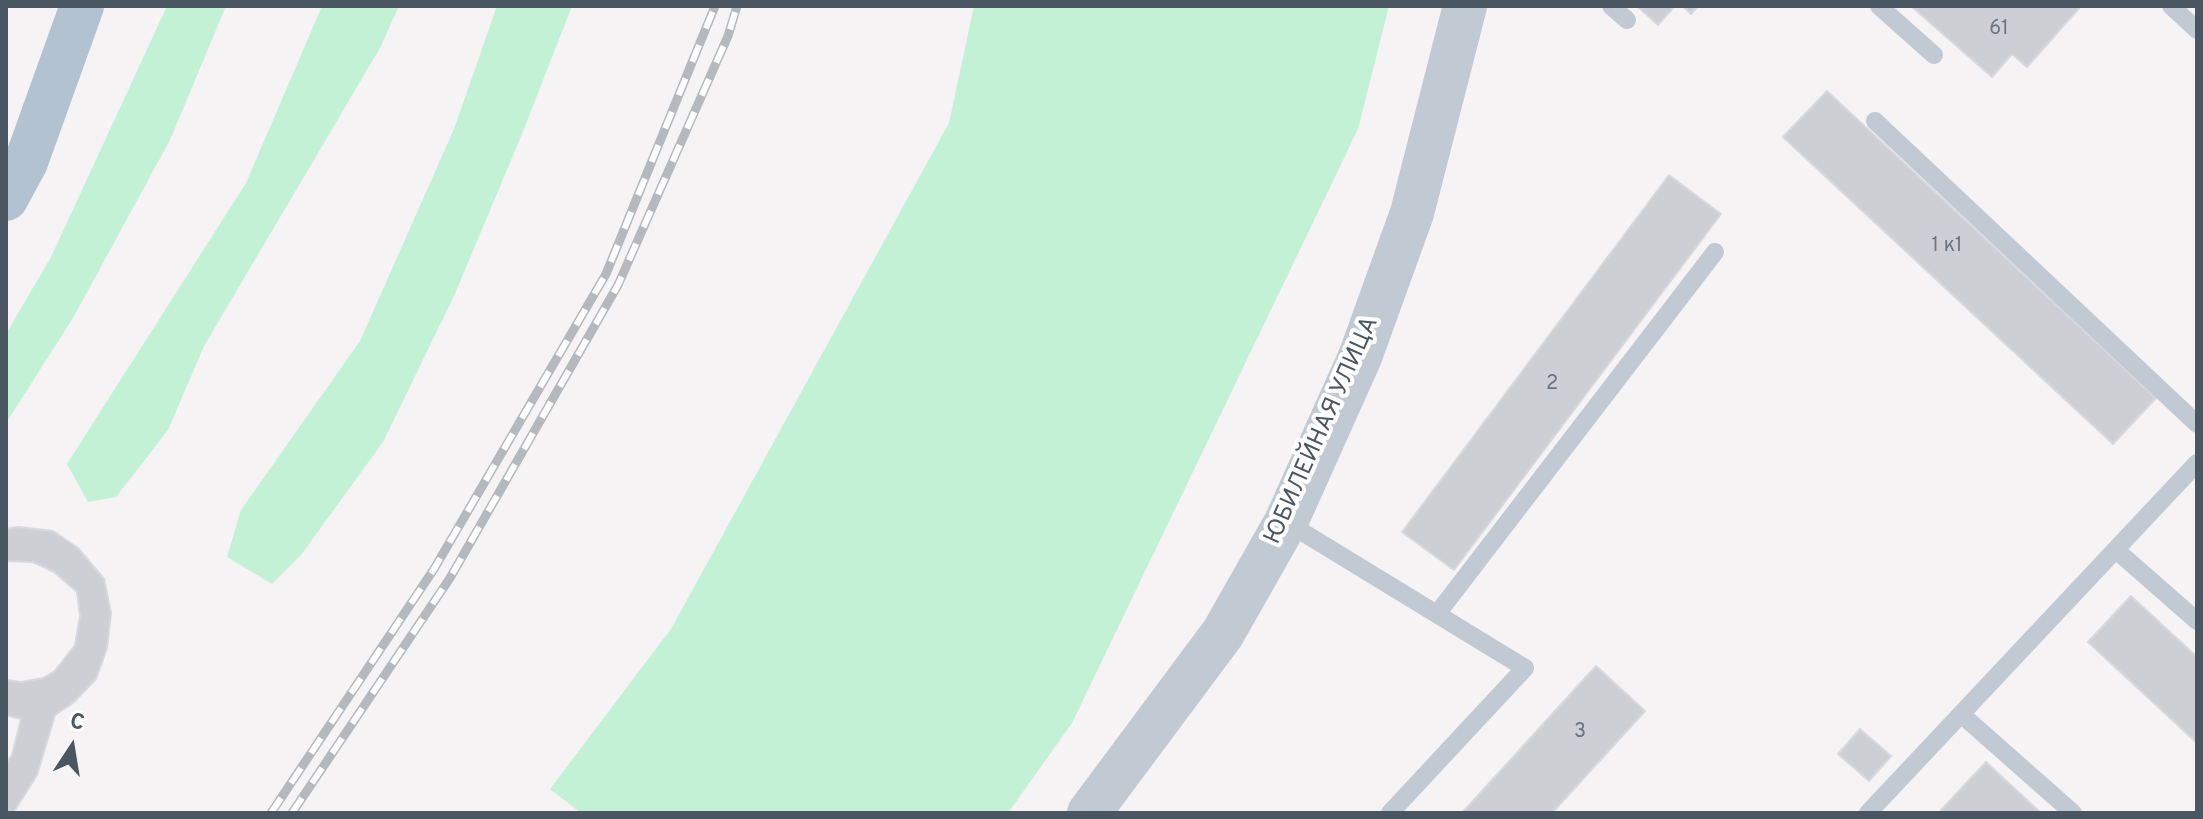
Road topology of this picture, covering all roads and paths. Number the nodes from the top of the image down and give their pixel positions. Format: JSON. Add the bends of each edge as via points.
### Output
{"nodes":[{"id":1,"x":82,"y":6,"type":"edge"},
{"id":2,"x":1465,"y":6,"type":"edge"},
{"id":3,"x":1611,"y":6,"type":"edge"},
{"id":4,"x":1879,"y":6,"type":"edge"},
{"id":5,"x":2171,"y":6,"type":"edge"},
{"id":6,"x":1627,"y":20,"type":"dead end"},
{"id":7,"x":2197,"y":30,"type":"edge"},
{"id":8,"x":1934,"y":55,"type":"dead end"},
{"id":9,"x":1875,"y":121,"type":"dead end"},
{"id":10,"x":6,"y":199,"type":"edge"},
{"id":11,"x":1715,"y":252,"type":"dead end"},
{"id":12,"x":2197,"y":424,"type":"edge"},
{"id":13,"x":2197,"y":463,"type":"edge"},
{"id":14,"x":1286,"y":522,"type":"junction"},
{"id":15,"x":2116,"y":550,"type":"junction"},
{"id":16,"x":1437,"y":614,"type":"junction"},
{"id":17,"x":2197,"y":621,"type":"edge"},
{"id":18,"x":1961,"y":714,"type":"junction"},
{"id":19,"x":1089,"y":813,"type":"edge"},
{"id":20,"x":1390,"y":813,"type":"edge"},
{"id":21,"x":1868,"y":813,"type":"edge"},
{"id":22,"x":2073,"y":813,"type":"edge"}],
"edges":[{"from":1,"to":10,"type":"main road","via":[[26,162]]},
{"from":2,"to":14,"type":"street","name":"ЮБИЛЕЙНАЯ УЛИЦА","via":[[1412,213],[1360,357]]},
{"from":3,"to":6,"type":"lane"},
{"from":4,"to":8,"type":"lane"},
{"from":5,"to":7,"type":"lane"},
{"from":9,"to":12,"type":"lane"},
{"from":11,"to":16,"type":"lane"},
{"from":13,"to":15,"type":"lane"},
{"from":14,"to":16,"type":"lane"},
{"from":14,"to":19,"type":"street","name":"ЮБИЛЕЙНАЯ УЛИЦА","via":[[1223,633]]},
{"from":15,"to":17,"type":"lane"},
{"from":15,"to":18,"type":"lane"},
{"from":16,"to":20,"type":"lane","via":[[1525,668]]},
{"from":18,"to":21,"type":"lane"},
{"from":18,"to":22,"type":"lane"}]}
